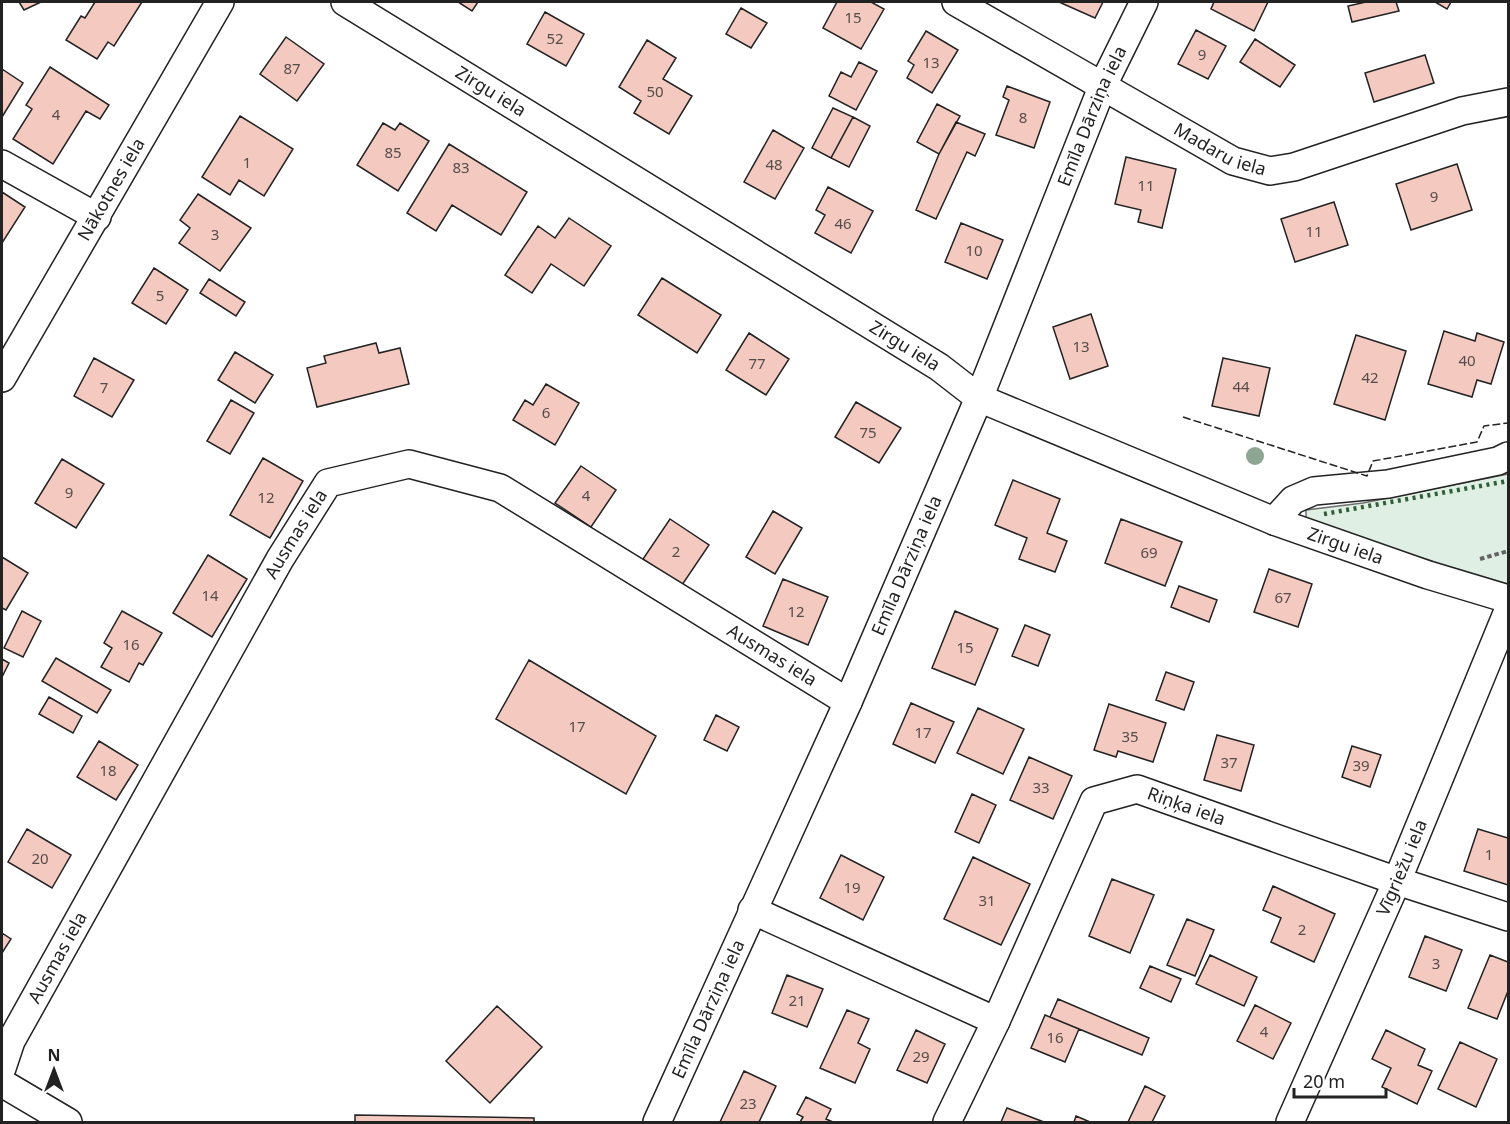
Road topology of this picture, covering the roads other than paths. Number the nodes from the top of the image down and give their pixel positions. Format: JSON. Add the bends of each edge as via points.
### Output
{"nodes":[{"id":1,"x":220,"y":2,"type":"edge"},
{"id":2,"x":345,"y":2,"type":"edge"},
{"id":3,"x":956,"y":2,"type":"edge"},
{"id":4,"x":1144,"y":2,"type":"edge"},
{"id":5,"x":1103,"y":85,"type":"junction"},
{"id":6,"x":1509,"y":102,"type":"edge"},
{"id":7,"x":2,"y":164,"type":"edge"},
{"id":8,"x":97,"y":217,"type":"junction"},
{"id":9,"x":2,"y":378,"type":"edge"},
{"id":10,"x":979,"y":398,"type":"junction"},
{"id":11,"x":1509,"y":456,"type":"edge"},
{"id":12,"x":1274,"y":521,"type":"junction"},
{"id":13,"x":1509,"y":599,"type":"edge"},
{"id":14,"x":1509,"y":611,"type":"edge"},
{"id":15,"x":848,"y":702,"type":"junction"},
{"id":16,"x":1398,"y":881,"type":"junction"},
{"id":17,"x":752,"y":910,"type":"junction"},
{"id":18,"x":1509,"y":918,"type":"edge"},
{"id":19,"x":996,"y":1021,"type":"junction"},
{"id":20,"x":2,"y":1068,"type":"edge"},
{"id":21,"x":2,"y":1083,"type":"edge"},
{"id":22,"x":68,"y":1122,"type":"edge"},
{"id":23,"x":657,"y":1122,"type":"edge"},
{"id":24,"x":947,"y":1122,"type":"edge"},
{"id":25,"x":1290,"y":1122,"type":"edge"}],
"edges":[{"from":1,"to":8,"type":"street","name":"Nākotnes iela"},
{"from":2,"to":10,"type":"street","name":"Zirgu iela","via":[[939,367]]},
{"from":3,"to":5,"type":"street","name":"Madaru iela"},
{"from":4,"to":5,"type":"street","name":"Emīla Dārziņa iela"},
{"from":5,"to":6,"type":"street","name":"Madaru iela","via":[[1233,161],[1270,171],[1294,167],[1462,111]]},
{"from":5,"to":10,"type":"street","name":"Emīla Dārziņa iela"},
{"from":7,"to":8,"type":"street"},
{"from":8,"to":9,"type":"street","name":"Nākotnes iela"},
{"from":10,"to":12,"type":"street","name":"Zirgu iela"},
{"from":10,"to":15,"type":"street","name":"Emīla Dārziņa iela"},
{"from":11,"to":12,"type":"street","via":[[1388,484],[1314,491],[1293,500]]},
{"from":12,"to":13,"type":"street","name":"Zirgu iela"},
{"from":14,"to":16,"type":"street","name":"Vīgriežu iela"},
{"from":15,"to":17,"type":"street","name":"Emīla Dārziņa iela"},
{"from":15,"to":20,"type":"street","name":"Ausmas iela","via":[[500,488],[409,464],[328,483],[280,559],[22,1021]]},
{"from":16,"to":18,"type":"street","name":"Riņķa iela"},
{"from":16,"to":19,"type":"street","name":"Riņķa iela","via":[[1137,789],[1094,801]]},
{"from":16,"to":25,"type":"street","name":"Vīgriežu iela"},
{"from":17,"to":19,"type":"street"},
{"from":17,"to":23,"type":"street","name":"Emīla Dārziņa iela"},
{"from":19,"to":24,"type":"street","name":"Riņķa iela"},
{"from":21,"to":22,"type":"street"}]}
